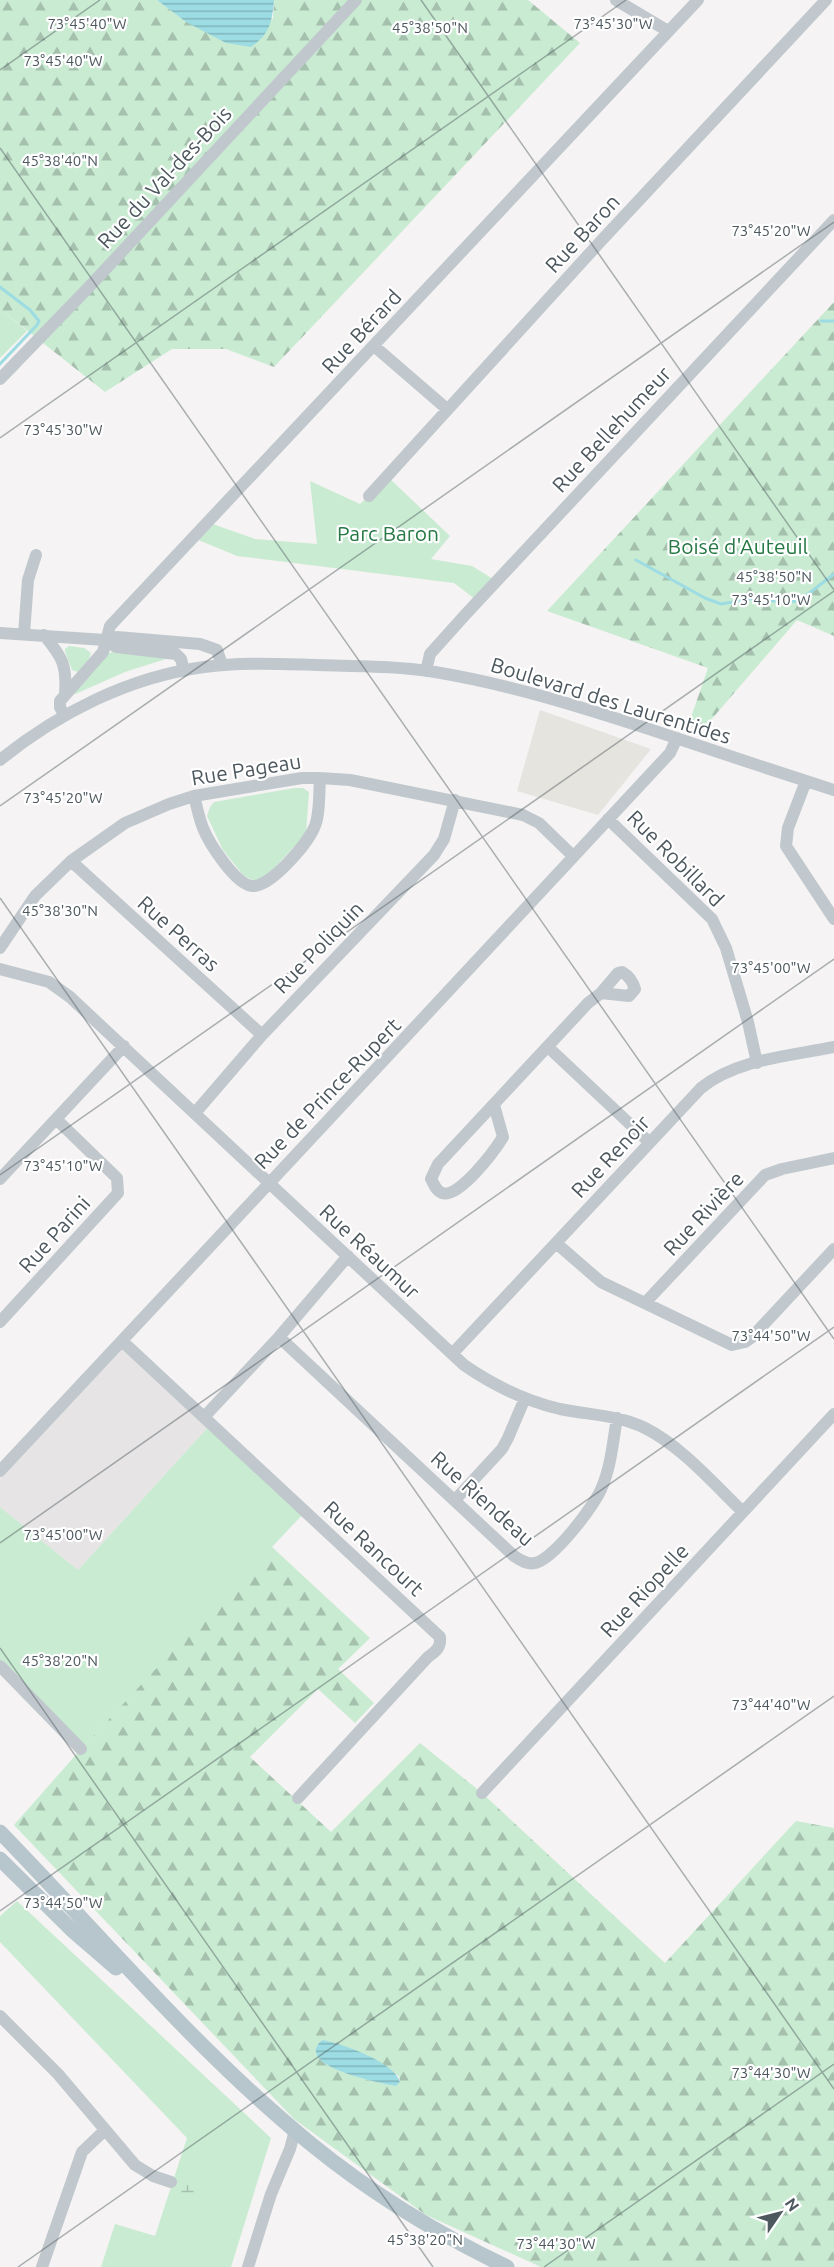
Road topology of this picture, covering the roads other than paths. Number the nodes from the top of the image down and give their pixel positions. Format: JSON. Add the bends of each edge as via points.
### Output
{"nodes":[{"id":1,"x":356,"y":0,"type":"edge"},
{"id":2,"x":616,"y":0,"type":"edge"},
{"id":3,"x":698,"y":0,"type":"edge"},
{"id":4,"x":826,"y":0,"type":"edge"},
{"id":5,"x":668,"y":32,"type":"junction"},
{"id":6,"x":834,"y":220,"type":"edge"},
{"id":7,"x":374,"y":346,"type":"junction"},
{"id":8,"x":0,"y":379,"type":"edge"},
{"id":9,"x":447,"y":409,"type":"junction"},
{"id":10,"x":369,"y":496,"type":"dead end"},
{"id":11,"x":36,"y":555,"type":"dead end"},
{"id":12,"x":0,"y":633,"type":"edge"},
{"id":13,"x":24,"y":634,"type":"junction"},
{"id":14,"x":44,"y":635,"type":"junction"},
{"id":15,"x":105,"y":640,"type":"junction"},
{"id":16,"x":222,"y":665,"type":"junction"},
{"id":17,"x":184,"y":670,"type":"junction"},
{"id":18,"x":426,"y":671,"type":"junction"},
{"id":19,"x":64,"y":695,"type":"junction"},
{"id":20,"x":64,"y":715,"type":"junction"},
{"id":21,"x":677,"y":738,"type":"junction"},
{"id":22,"x":0,"y":760,"type":"edge"},
{"id":23,"x":320,"y":778,"type":"junction"},
{"id":24,"x":806,"y":781,"type":"junction"},
{"id":25,"x":834,"y":790,"type":"edge"},
{"id":26,"x":194,"y":796,"type":"junction"},
{"id":27,"x":455,"y":800,"type":"junction"},
{"id":28,"x":608,"y":819,"type":"junction"},
{"id":29,"x":573,"y":856,"type":"junction"},
{"id":30,"x":71,"y":861,"type":"junction"},
{"id":31,"x":834,"y":919,"type":"edge"},
{"id":32,"x":0,"y":948,"type":"edge"},
{"id":33,"x":0,"y":969,"type":"edge"},
{"id":34,"x":601,"y":993,"type":"dead end"},
{"id":35,"x":261,"y":1035,"type":"junction"},
{"id":36,"x":124,"y":1046,"type":"junction"},
{"id":37,"x":548,"y":1047,"type":"junction"},
{"id":38,"x":834,"y":1047,"type":"edge"},
{"id":39,"x":757,"y":1062,"type":"junction"},
{"id":40,"x":494,"y":1105,"type":"junction"},
{"id":41,"x":195,"y":1113,"type":"junction"},
{"id":42,"x":56,"y":1119,"type":"junction"},
{"id":43,"x":650,"y":1142,"type":"junction"},
{"id":44,"x":834,"y":1158,"type":"edge"},
{"id":45,"x":0,"y":1179,"type":"edge"},
{"id":46,"x":268,"y":1182,"type":"junction"},
{"id":47,"x":556,"y":1243,"type":"junction"},
{"id":48,"x":834,"y":1249,"type":"edge"},
{"id":49,"x":348,"y":1256,"type":"junction"},
{"id":50,"x":645,"y":1303,"type":"junction"},
{"id":51,"x":0,"y":1322,"type":"edge"},
{"id":52,"x":279,"y":1337,"type":"junction"},
{"id":53,"x":122,"y":1341,"type":"junction"},
{"id":54,"x":452,"y":1354,"type":"junction"},
{"id":55,"x":525,"y":1398,"type":"junction"},
{"id":56,"x":834,"y":1414,"type":"edge"},
{"id":57,"x":205,"y":1416,"type":"junction"},
{"id":58,"x":617,"y":1418,"type":"junction"},
{"id":59,"x":0,"y":1471,"type":"edge"},
{"id":60,"x":455,"y":1500,"type":"junction"},
{"id":61,"x":743,"y":1512,"type":"junction"},
{"id":62,"x":0,"y":1666,"type":"edge"},
{"id":63,"x":81,"y":1749,"type":"dead end"},
{"id":64,"x":482,"y":1793,"type":"dead end"},
{"id":65,"x":298,"y":1798,"type":"dead end"},
{"id":66,"x":1,"y":1834,"type":"edge"},
{"id":67,"x":0,"y":1859,"type":"edge"},
{"id":68,"x":0,"y":2016,"type":"edge"},
{"id":69,"x":174,"y":2017,"type":"junction"},
{"id":70,"x":105,"y":2130,"type":"junction"},
{"id":71,"x":295,"y":2130,"type":"junction"},
{"id":72,"x":171,"y":2182,"type":"dead end"},
{"id":73,"x":42,"y":2267,"type":"edge"},
{"id":74,"x":248,"y":2267,"type":"edge"},
{"id":75,"x":507,"y":2267,"type":"edge"}],
"edges":[{"from":1,"to":8,"type":"street","name":"Rue du Val-des-Bois"},
{"from":2,"to":5,"type":"street"},
{"from":3,"to":5,"type":"street","name":"Rue Bérard"},
{"from":4,"to":9,"type":"street","name":"Rue Baron"},
{"from":5,"to":7,"type":"street","name":"Rue Bérard"},
{"from":6,"to":18,"type":"street","name":"Rue Bellehumeur","via":[[465,615],[430,654]]},
{"from":7,"to":9,"type":"street"},
{"from":7,"to":15,"type":"street","name":"Rue Bérard","via":[[110,626]]},
{"from":9,"to":10,"type":"street","name":"Rue Baron"},
{"from":11,"to":13,"type":"street","via":[[28,580]]},
{"from":12,"to":13,"type":"street"},
{"from":13,"to":14,"type":"street"},
{"from":14,"to":15,"type":"street"},
{"from":14,"to":19,"type":"street","via":[[64,662]]},
{"from":15,"to":16,"type":"street","via":[[117,637],[205,644],[217,650]]},
{"from":15,"to":17,"type":"street","via":[[116,647],[176,654]]},
{"from":15,"to":19,"type":"street","name":"Rue Bérard","via":[[103,652]]},
{"from":16,"to":17,"type":"street","name":"Boulevard des Laurentides"},
{"from":16,"to":18,"type":"street","name":"Boulevard des Laurentides"},
{"from":17,"to":20,"type":"street","name":"Boulevard des Laurentides","via":[[111,693]]},
{"from":18,"to":21,"type":"street","name":"Boulevard des Laurentides","via":[[524,691]]},
{"from":19,"to":20,"type":"street","via":[[60,703]]},
{"from":20,"to":22,"type":"street","name":"Boulevard des Laurentides"},
{"from":21,"to":24,"type":"street","name":"Boulevard des Laurentides"},
{"from":21,"to":28,"type":"street","name":"Rue de Prince-Rupert","via":[[670,753]]},
{"from":23,"to":26,"type":"street","name":"Rue Pageau"},
{"from":23,"to":26,"type":"street","via":[[315,827],[303,847],[259,886],[243,883],[223,860],[203,829]]},
{"from":23,"to":27,"type":"street","name":"Rue Pageau"},
{"from":24,"to":25,"type":"street","name":"Boulevard des Laurentides"},
{"from":24,"to":31,"type":"street","via":[[788,828],[786,846]]},
{"from":26,"to":30,"type":"street","name":"Rue Pageau","via":[[125,823]]},
{"from":27,"to":29,"type":"street","name":"Rue Pageau","via":[[523,815],[539,823]]},
{"from":27,"to":35,"type":"street","name":"Rue Poliquin","via":[[444,839],[434,855]]},
{"from":28,"to":29,"type":"street","name":"Rue de Prince-Rupert"},
{"from":28,"to":39,"type":"street","name":"Rue Robillard","via":[[712,919],[726,948]]},
{"from":29,"to":46,"type":"street","name":"Rue de Prince-Rupert","via":[[394,1052]]},
{"from":30,"to":32,"type":"street","name":"Rue Pageau","via":[[35,896]]},
{"from":30,"to":35,"type":"street","name":"Rue Perras"},
{"from":33,"to":36,"type":"street","name":"Rue Réaumur","via":[[58,987]]},
{"from":34,"to":37,"type":"street"},
{"from":35,"to":41,"type":"street","name":"Rue Poliquin"},
{"from":36,"to":41,"type":"street","name":"Rue Réaumur"},
{"from":36,"to":42,"type":"street"},
{"from":37,"to":40,"type":"street"},
{"from":37,"to":43,"type":"street"},
{"from":38,"to":39,"type":"street","name":"Rue Renoir"},
{"from":39,"to":43,"type":"street","name":"Rue Renoir","via":[[711,1080]]},
{"from":40,"to":40,"type":"street","via":[[432,1173],[430,1179],[442,1193],[457,1190],[492,1155],[503,1137]]},
{"from":41,"to":46,"type":"street","name":"Rue Réaumur"},
{"from":42,"to":45,"type":"street"},
{"from":42,"to":51,"type":"street","name":"Rue Parini","via":[[117,1178],[118,1193]]},
{"from":43,"to":47,"type":"street","name":"Rue Renoir"},
{"from":44,"to":50,"type":"street","name":"Rue Rivière","via":[[765,1175]]},
{"from":46,"to":49,"type":"street","name":"Rue Réaumur"},
{"from":46,"to":53,"type":"street","name":"Rue de Prince-Rupert"},
{"from":47,"to":50,"type":"street","via":[[593,1277]]},
{"from":47,"to":54,"type":"street","name":"Rue Renoir"},
{"from":48,"to":50,"type":"street","via":[[746,1342],[732,1345]]},
{"from":49,"to":52,"type":"street"},
{"from":49,"to":54,"type":"street","name":"Rue Réaumur"},
{"from":52,"to":57,"type":"street"},
{"from":52,"to":60,"type":"street","name":"Rue Riendeau"},
{"from":53,"to":57,"type":"street","name":"Rue Rancourt"},
{"from":53,"to":59,"type":"street","name":"Rue de Prince-Rupert"},
{"from":54,"to":55,"type":"street","name":"Rue Réaumur","via":[[474,1372]]},
{"from":55,"to":58,"type":"street","name":"Rue Réaumur","via":[[561,1409]]},
{"from":55,"to":60,"type":"street","via":[[502,1449]]},
{"from":56,"to":61,"type":"street","name":"Rue Riopelle"},
{"from":57,"to":65,"type":"street","name":"Rue Rancourt","via":[[440,1637],[437,1650]]},
{"from":58,"to":60,"type":"street","name":"Rue Riendeau","via":[[598,1497],[578,1524],[537,1563],[524,1563],[514,1556]]},
{"from":58,"to":61,"type":"street","name":"Rue Réaumur","via":[[665,1440]]},
{"from":61,"to":64,"type":"street","name":"Rue Riopelle"},
{"from":62,"to":63,"type":"street"},
{"from":66,"to":69,"type":"main road"},
{"from":67,"to":69,"type":"main road","via":[[72,1930]]},
{"from":68,"to":70,"type":"street","via":[[58,2074]]},
{"from":69,"to":71,"type":"main road"},
{"from":70,"to":72,"type":"street","via":[[135,2164]]},
{"from":70,"to":73,"type":"street","via":[[82,2152]]},
{"from":71,"to":74,"type":"street"},
{"from":71,"to":75,"type":"main road","via":[[393,2203]]}]}
